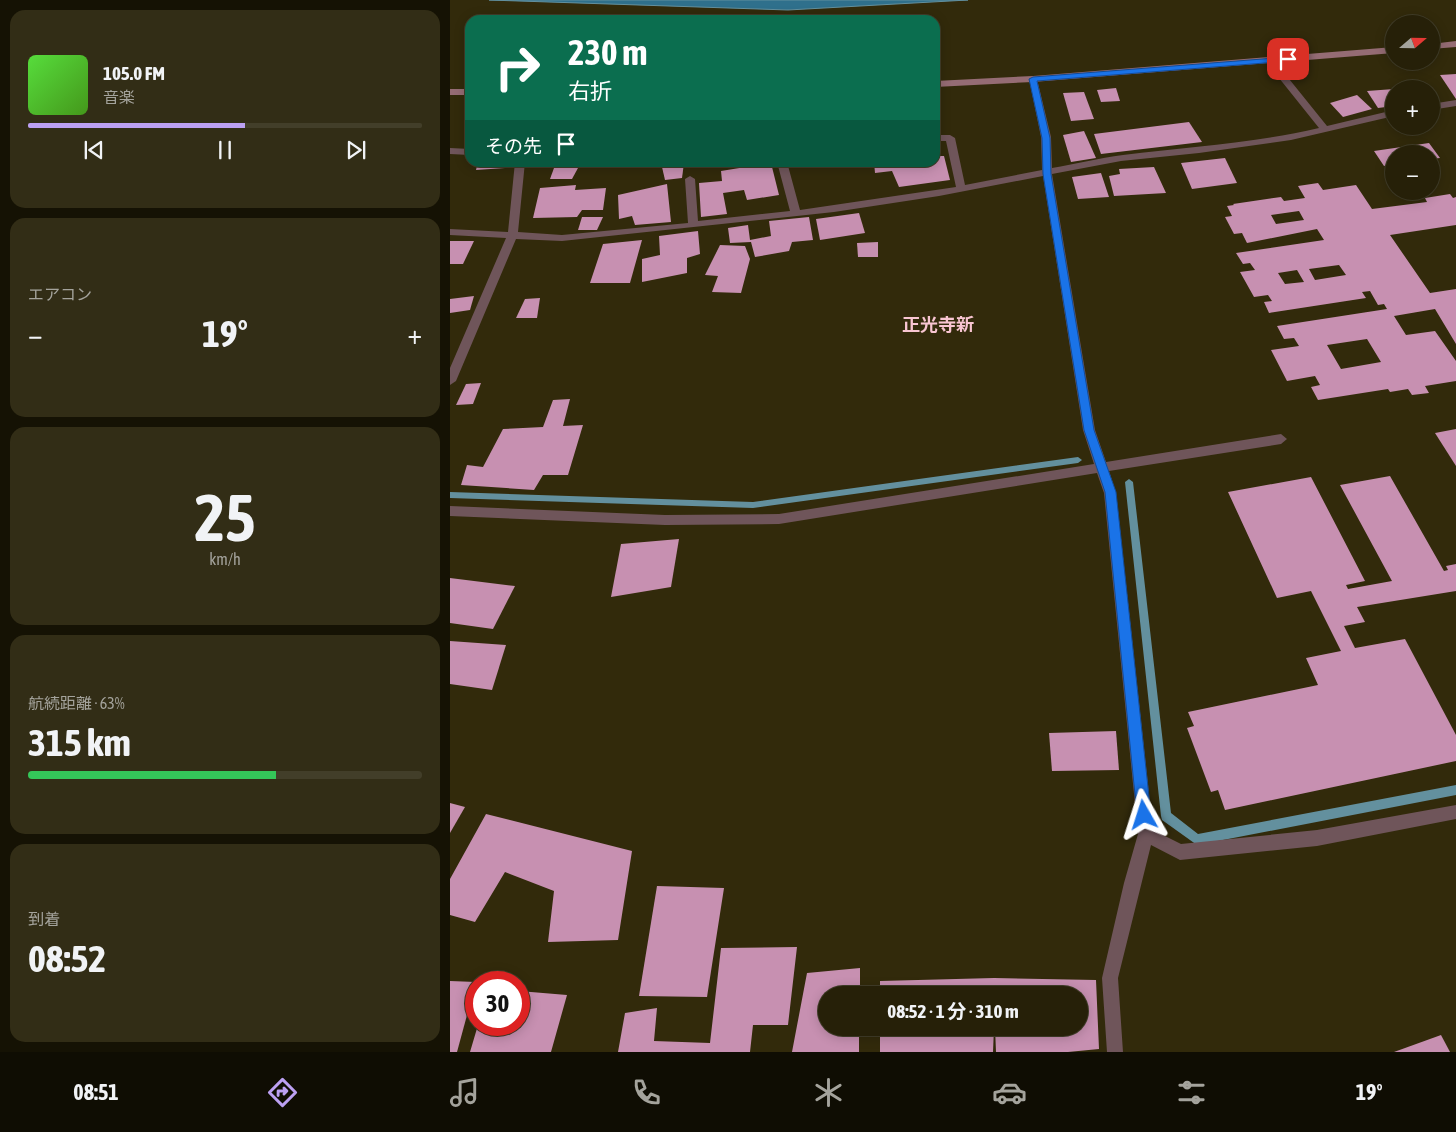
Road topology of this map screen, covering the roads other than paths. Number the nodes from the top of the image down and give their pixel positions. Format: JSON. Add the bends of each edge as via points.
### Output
{"nodes":[{"id":1,"x":1456,"y":44,"type":"edge"},
{"id":2,"x":1440,"y":46,"type":"edge"},
{"id":3,"x":1385,"y":51,"type":"edge"},
{"id":4,"x":1270,"y":61,"type":"junction"},
{"id":5,"x":1033,"y":79,"type":"junction"},
{"id":6,"x":940,"y":84,"type":"edge"},
{"id":7,"x":450,"y":92,"type":"edge"},
{"id":8,"x":465,"y":92,"type":"edge"},
{"id":9,"x":1456,"y":103,"type":"edge"},
{"id":10,"x":1440,"y":105,"type":"edge"},
{"id":11,"x":1385,"y":115,"type":"edge"},
{"id":12,"x":1326,"y":130,"type":"junction"},
{"id":13,"x":940,"y":138,"type":"edge"},
{"id":14,"x":450,"y":151,"type":"edge"},
{"id":15,"x":465,"y":152,"type":"edge"},
{"id":16,"x":519,"y":167,"type":"edge"},
{"id":17,"x":783,"y":167,"type":"edge"},
{"id":18,"x":1047,"y":174,"type":"junction"},
{"id":19,"x":690,"y":180,"type":"dead end"},
{"id":20,"x":961,"y":189,"type":"junction"},
{"id":21,"x":796,"y":213,"type":"junction"},
{"id":22,"x":692,"y":225,"type":"junction"},
{"id":23,"x":450,"y":232,"type":"edge"},
{"id":24,"x":512,"y":234,"type":"junction"},
{"id":25,"x":450,"y":381,"type":"edge"},
{"id":26,"x":1281,"y":439,"type":"dead end"},
{"id":27,"x":1102,"y":469,"type":"junction"},
{"id":28,"x":450,"y":511,"type":"edge"},
{"id":29,"x":1456,"y":812,"type":"edge"},
{"id":30,"x":1146,"y":834,"type":"junction"},
{"id":31,"x":1116,"y":1052,"type":"edge"}],
"edges":[{"from":1,"to":2,"type":"street"},
{"from":3,"to":4,"type":"street"},
{"from":4,"to":5,"type":"street"},
{"from":4,"to":12,"type":"street"},
{"from":5,"to":6,"type":"street"},
{"from":5,"to":18,"type":"street","via":[[1046,138]]},
{"from":7,"to":8,"type":"street"},
{"from":9,"to":10,"type":"street"},
{"from":11,"to":12,"type":"street"},
{"from":12,"to":18,"type":"street","via":[[1199,150],[1121,158]]},
{"from":13,"to":20,"type":"street","via":[[950,138]]},
{"from":14,"to":15,"type":"street"},
{"from":16,"to":24,"type":"street"},
{"from":17,"to":21,"type":"street"},
{"from":18,"to":20,"type":"street"},
{"from":18,"to":27,"type":"street","via":[[1089,430]]},
{"from":19,"to":22,"type":"street"},
{"from":20,"to":21,"type":"street"},
{"from":21,"to":22,"type":"street"},
{"from":22,"to":24,"type":"street","via":[[562,238]]},
{"from":23,"to":24,"type":"street"},
{"from":24,"to":25,"type":"street"},
{"from":26,"to":27,"type":"street"},
{"from":27,"to":28,"type":"street","via":[[778,519],[665,520]]},
{"from":27,"to":30,"type":"street","via":[[1110,492]]},
{"from":29,"to":30,"type":"street","via":[[1317,838],[1180,852]]},
{"from":30,"to":31,"type":"street","via":[[1110,978]]}]}
